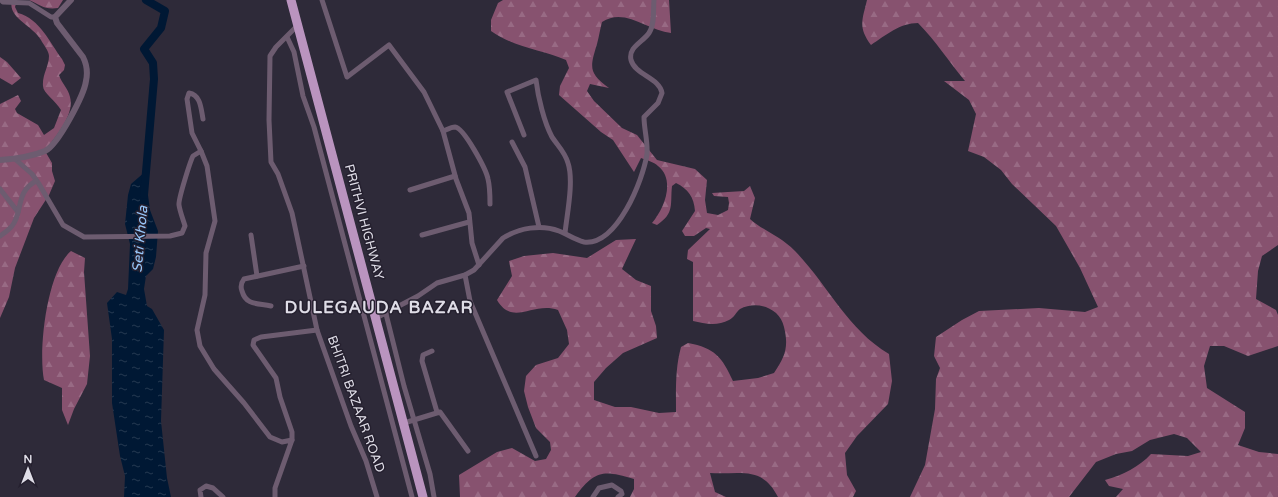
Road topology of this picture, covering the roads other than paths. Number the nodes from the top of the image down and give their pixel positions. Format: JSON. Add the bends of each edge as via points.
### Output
{"nodes":[{"id":1,"x":1,"y":0,"type":"edge"},
{"id":2,"x":71,"y":0,"type":"edge"},
{"id":3,"x":291,"y":0,"type":"edge"},
{"id":4,"x":322,"y":0,"type":"edge"},
{"id":5,"x":654,"y":0,"type":"edge"},
{"id":6,"x":55,"y":17,"type":"junction"},
{"id":7,"x":298,"y":25,"type":"junction"},
{"id":8,"x":287,"y":37,"type":"junction"},
{"id":9,"x":203,"y":119,"type":"dead end"},
{"id":10,"x":443,"y":131,"type":"junction"},
{"id":11,"x":524,"y":135,"type":"dead end"},
{"id":12,"x":512,"y":142,"type":"dead end"},
{"id":13,"x":201,"y":151,"type":"junction"},
{"id":14,"x":15,"y":159,"type":"junction"},
{"id":15,"x":0,"y":160,"type":"edge"},
{"id":16,"x":455,"y":176,"type":"junction"},
{"id":17,"x":36,"y":181,"type":"junction"},
{"id":18,"x":0,"y":189,"type":"edge"},
{"id":19,"x":410,"y":190,"type":"dead end"},
{"id":20,"x":490,"y":204,"type":"dead end"},
{"id":21,"x":18,"y":212,"type":"junction"},
{"id":22,"x":469,"y":222,"type":"junction"},
{"id":23,"x":539,"y":227,"type":"junction"},
{"id":24,"x":564,"y":233,"type":"junction"},
{"id":25,"x":251,"y":235,"type":"dead end"},
{"id":26,"x":422,"y":235,"type":"dead end"},
{"id":27,"x":0,"y":236,"type":"edge"},
{"id":28,"x":479,"y":265,"type":"junction"},
{"id":29,"x":304,"y":266,"type":"junction"},
{"id":30,"x":464,"y":275,"type":"junction"},
{"id":31,"x":258,"y":276,"type":"junction"},
{"id":32,"x":271,"y":306,"type":"dead end"},
{"id":33,"x":386,"y":314,"type":"junction"},
{"id":34,"x":376,"y":318,"type":"junction"},
{"id":35,"x":317,"y":330,"type":"junction"},
{"id":36,"x":432,"y":351,"type":"dead end"},
{"id":37,"x":437,"y":412,"type":"junction"},
{"id":38,"x":414,"y":420,"type":"junction"},
{"id":39,"x":404,"y":423,"type":"junction"},
{"id":40,"x":292,"y":440,"type":"junction"},
{"id":41,"x":468,"y":451,"type":"dead end"},
{"id":42,"x":536,"y":456,"type":"dead end"},
{"id":43,"x":201,"y":497,"type":"edge"},
{"id":44,"x":223,"y":497,"type":"edge"},
{"id":45,"x":275,"y":497,"type":"edge"},
{"id":46,"x":377,"y":497,"type":"edge"},
{"id":47,"x":412,"y":497,"type":"edge"},
{"id":48,"x":423,"y":497,"type":"edge"},
{"id":49,"x":434,"y":497,"type":"edge"},
{"id":50,"x":593,"y":497,"type":"edge"},
{"id":51,"x":618,"y":497,"type":"edge"}],
"edges":[{"from":1,"to":6,"type":"street","via":[[29,4]]},
{"from":2,"to":6,"type":"street"},
{"from":3,"to":7,"type":"highway","name":"PRITHVI HIGHWAY"},
{"from":4,"to":10,"type":"street","via":[[347,77],[389,45],[424,92]]},
{"from":5,"to":24,"type":"street","via":[[652,27],[630,55],[634,66],[657,84],[662,93],[658,103],[644,117],[647,154],[641,177],[623,215],[607,236],[585,242]]},
{"from":6,"to":14,"type":"street","via":[[83,57],[88,71],[84,90],[51,146],[45,151]]},
{"from":7,"to":8,"type":"street","name":"BHITRI BAZAAR ROAD"},
{"from":7,"to":34,"type":"highway","name":"PRITHVI HIGHWAY"},
{"from":8,"to":29,"type":"street","name":"BHITRI BAZAAR ROAD","via":[[270,56],[270,154],[292,213]]},
{"from":8,"to":47,"type":"street","via":[[294,52],[303,96],[314,127]]},
{"from":9,"to":13,"type":"street","via":[[198,98],[189,93],[187,99],[192,133]]},
{"from":10,"to":16,"type":"street"},
{"from":10,"to":20,"type":"street","via":[[454,127],[460,129],[468,141],[489,180]]},
{"from":11,"to":24,"type":"street","via":[[507,92],[536,80],[539,99],[552,136],[563,149],[569,164],[570,185]]},
{"from":12,"to":23,"type":"street","via":[[525,167]]},
{"from":13,"to":17,"type":"street","via":[[191,160],[179,196],[185,226],[182,233],[170,236],[84,237],[63,225]]},
{"from":13,"to":40,"type":"street","via":[[207,166],[215,221],[206,253],[205,295],[197,330],[200,346],[214,369],[270,437],[282,442]]},
{"from":14,"to":15,"type":"street"},
{"from":14,"to":17,"type":"street"},
{"from":16,"to":19,"type":"street"},
{"from":16,"to":22,"type":"street","via":[[466,204]]},
{"from":17,"to":21,"type":"street","via":[[30,184],[18,204]]},
{"from":18,"to":21,"type":"street"},
{"from":21,"to":27,"type":"street","via":[[12,226]]},
{"from":22,"to":26,"type":"street"},
{"from":22,"to":28,"type":"street"},
{"from":23,"to":24,"type":"street"},
{"from":23,"to":28,"type":"street","via":[[526,228],[504,238]]},
{"from":25,"to":31,"type":"street"},
{"from":28,"to":30,"type":"street"},
{"from":29,"to":31,"type":"street"},
{"from":29,"to":35,"type":"street","name":"BHITRI BAZAAR ROAD"},
{"from":30,"to":33,"type":"street","via":[[437,283]]},
{"from":30,"to":42,"type":"street","via":[[470,301]]},
{"from":31,"to":32,"type":"street","via":[[244,279],[241,288],[243,296],[254,304]]},
{"from":33,"to":34,"type":"street"},
{"from":33,"to":38,"type":"street"},
{"from":34,"to":39,"type":"highway","name":"PRITHVI HIGHWAY"},
{"from":35,"to":40,"type":"street","via":[[254,340],[253,345],[276,378]]},
{"from":35,"to":46,"type":"street","name":"BHITRI BAZAAR ROAD"},
{"from":36,"to":37,"type":"street","via":[[423,355],[422,361]]},
{"from":37,"to":38,"type":"street"},
{"from":37,"to":41,"type":"street","via":[[442,415]]},
{"from":38,"to":39,"type":"street"},
{"from":38,"to":49,"type":"street"},
{"from":39,"to":48,"type":"highway","name":"PRITHVI HIGHWAY"},
{"from":40,"to":45,"type":"street"},
{"from":43,"to":44,"type":"street","via":[[200,490],[206,486],[213,488]]},
{"from":50,"to":51,"type":"street","via":[[599,488],[612,485],[621,491],[622,494]]}]}
